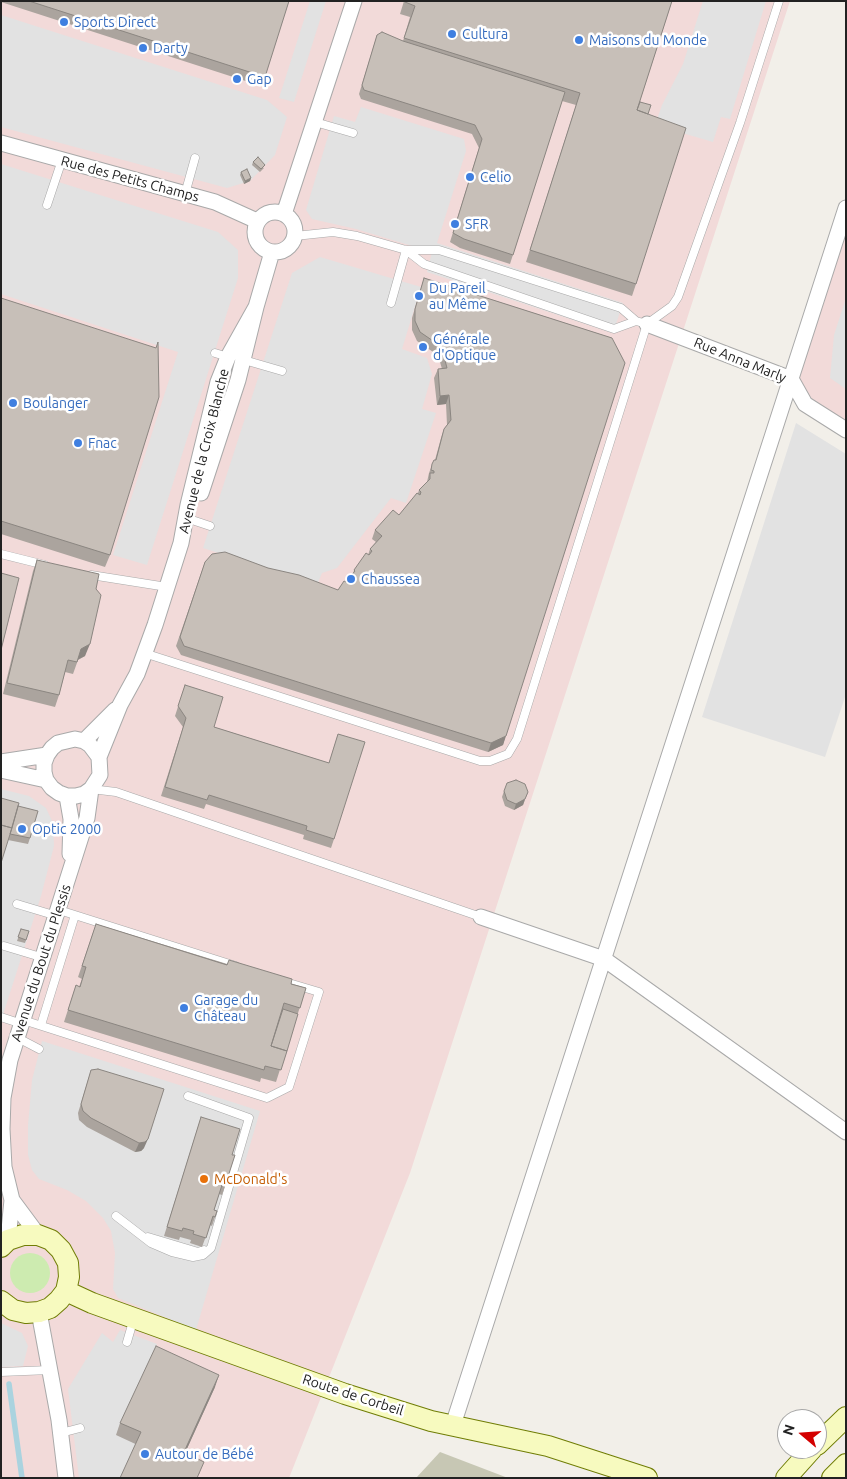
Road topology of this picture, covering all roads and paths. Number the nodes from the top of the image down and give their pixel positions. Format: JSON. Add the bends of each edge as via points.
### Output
{"nodes":[{"id":1,"x":354,"y":1,"type":"edge"},
{"id":2,"x":779,"y":1,"type":"edge"},
{"id":3,"x":315,"y":122,"type":"junction"},
{"id":4,"x":353,"y":133,"type":"dead end"},
{"id":5,"x":1,"y":143,"type":"edge"},
{"id":6,"x":195,"y":158,"type":"dead end"},
{"id":7,"x":62,"y":160,"type":"junction"},
{"id":8,"x":184,"y":194,"type":"junction"},
{"id":9,"x":48,"y":205,"type":"dead end"},
{"id":10,"x":846,"y":208,"type":"edge"},
{"id":11,"x":284,"y":214,"type":"junction"},
{"id":12,"x":257,"y":221,"type":"junction"},
{"id":13,"x":295,"y":236,"type":"junction"},
{"id":14,"x":406,"y":250,"type":"junction"},
{"id":15,"x":272,"y":252,"type":"junction"},
{"id":16,"x":391,"y":303,"type":"dead end"},
{"id":17,"x":256,"y":307,"type":"junction"},
{"id":18,"x":642,"y":323,"type":"junction"},
{"id":19,"x":244,"y":360,"type":"junction"},
{"id":20,"x":282,"y":371,"type":"dead end"},
{"id":21,"x":792,"y":379,"type":"junction"},
{"id":22,"x":846,"y":430,"type":"edge"},
{"id":23,"x":192,"y":520,"type":"junction"},
{"id":24,"x":210,"y":526,"type":"dead end"},
{"id":25,"x":181,"y":543,"type":"junction"},
{"id":26,"x":1,"y":554,"type":"edge"},
{"id":27,"x":50,"y":566,"type":"edge"},
{"id":28,"x":79,"y":572,"type":"edge"},
{"id":29,"x":166,"y":587,"type":"junction"},
{"id":30,"x":144,"y":653,"type":"junction"},
{"id":31,"x":120,"y":705,"type":"junction"},
{"id":32,"x":84,"y":741,"type":"junction"},
{"id":33,"x":47,"y":755,"type":"junction"},
{"id":34,"x":99,"y":757,"type":"junction"},
{"id":35,"x":1,"y":762,"type":"edge"},
{"id":36,"x":1,"y":770,"type":"edge"},
{"id":37,"x":46,"y":780,"type":"junction"},
{"id":38,"x":91,"y":789,"type":"junction"},
{"id":39,"x":67,"y":796,"type":"junction"},
{"id":40,"x":70,"y":873,"type":"junction"},
{"id":41,"x":17,"y":904,"type":"dead end"},
{"id":42,"x":58,"y":913,"type":"junction"},
{"id":43,"x":75,"y":915,"type":"junction"},
{"id":44,"x":481,"y":917,"type":"joint"},
{"id":45,"x":4,"y":946,"type":"dead end"},
{"id":46,"x":44,"y":958,"type":"junction"},
{"id":47,"x":604,"y":959,"type":"junction"},
{"id":48,"x":244,"y":969,"type":"edge"},
{"id":49,"x":272,"y":978,"type":"edge"},
{"id":50,"x":1,"y":1017,"type":"edge"},
{"id":51,"x":23,"y":1022,"type":"junction"},
{"id":52,"x":41,"y":1025,"type":"junction"},
{"id":53,"x":18,"y":1038,"type":"junction"},
{"id":54,"x":39,"y":1049,"type":"dead end"},
{"id":55,"x":188,"y":1096,"type":"dead end"},
{"id":56,"x":846,"y":1132,"type":"edge"},
{"id":57,"x":12,"y":1200,"type":"junction"},
{"id":58,"x":116,"y":1216,"type":"dead end"},
{"id":59,"x":38,"y":1235,"type":"junction"},
{"id":60,"x":5,"y":1243,"type":"edge"},
{"id":61,"x":66,"y":1291,"type":"junction"},
{"id":62,"x":1,"y":1301,"type":"edge"},
{"id":63,"x":40,"y":1312,"type":"junction"},
{"id":64,"x":134,"y":1318,"type":"junction"},
{"id":65,"x":126,"y":1342,"type":"dead end"},
{"id":66,"x":43,"y":1370,"type":"junction"},
{"id":67,"x":1,"y":1372,"type":"edge"},
{"id":68,"x":846,"y":1417,"type":"edge"},
{"id":69,"x":453,"y":1425,"type":"junction"},
{"id":70,"x":80,"y":1428,"type":"dead end"},
{"id":71,"x":61,"y":1433,"type":"junction"},
{"id":72,"x":827,"y":1435,"type":"edge"},
{"id":73,"x":803,"y":1459,"type":"edge"},
{"id":74,"x":846,"y":1464,"type":"edge"},
{"id":75,"x":66,"y":1478,"type":"edge"},
{"id":76,"x":647,"y":1478,"type":"edge"},
{"id":77,"x":786,"y":1478,"type":"edge"},
{"id":78,"x":832,"y":1478,"type":"edge"}],
"edges":[{"from":1,"to":3,"type":"street"},
{"from":2,"to":18,"type":"lane","via":[[678,297],[672,306]]},
{"from":3,"to":4,"type":"lane"},
{"from":3,"to":11,"type":"street"},
{"from":5,"to":7,"type":"street","name":"Rue des Petits Champs"},
{"from":6,"to":8,"type":"lane"},
{"from":7,"to":8,"type":"street","name":"Rue des Petits Champs"},
{"from":7,"to":9,"type":"lane"},
{"from":8,"to":12,"type":"street","name":"Rue des Petits Champs","via":[[215,202]]},
{"from":10,"to":21,"type":"street"},
{"from":11,"to":12,"type":"street","via":[[272,212]]},
{"from":11,"to":13,"type":"street","via":[[293,223]]},
{"from":12,"to":15,"type":"street","via":[[257,242]]},
{"from":13,"to":14,"type":"lane","via":[[333,232]]},
{"from":13,"to":15,"type":"street","via":[[289,247]]},
{"from":14,"to":16,"type":"lane"},
{"from":14,"to":18,"type":"lane","via":[[439,250],[621,308]]},
{"from":14,"to":18,"type":"lane","via":[[424,264],[614,329]]},
{"from":15,"to":17,"type":"street","name":"Avenue de la Croix Blanche"},
{"from":17,"to":19,"type":"street","name":"Avenue de la Croix Blanche"},
{"from":17,"to":25,"type":"street","name":"Avenue de la Croix Blanche","via":[[221,355],[218,382]]},
{"from":18,"to":21,"type":"street","name":"Rue Anna Marly"},
{"from":18,"to":30,"type":"lane","via":[[516,739],[508,754],[480,761]]},
{"from":19,"to":20,"type":"lane"},
{"from":19,"to":23,"type":"street","name":"Avenue de la Croix Blanche"},
{"from":21,"to":22,"type":"street","name":"Rue Anna Marly","via":[[805,404]]},
{"from":21,"to":47,"type":"street"},
{"from":23,"to":24,"type":"lane"},
{"from":23,"to":25,"type":"street","name":"Avenue de la Croix Blanche"},
{"from":25,"to":29,"type":"street","name":"Avenue de la Croix Blanche"},
{"from":26,"to":27,"type":"lane"},
{"from":28,"to":29,"type":"lane"},
{"from":29,"to":30,"type":"street","name":"Avenue de la Croix Blanche"},
{"from":30,"to":31,"type":"street","name":"Avenue de la Croix Blanche"},
{"from":31,"to":32,"type":"street","name":"Avenue de la Croix Blanche"},
{"from":31,"to":34,"type":"street","name":"Avenue de la Croix Blanche"},
{"from":32,"to":33,"type":"street","via":[[75,739],[58,743]]},
{"from":32,"to":34,"type":"street"},
{"from":33,"to":35,"type":"street"},
{"from":33,"to":37,"type":"street","via":[[44,763]]},
{"from":34,"to":38,"type":"street","name":"Avenue de la Croix Blanche","via":[[100,774]]},
{"from":36,"to":37,"type":"street"},
{"from":37,"to":39,"type":"street","via":[[52,788]]},
{"from":38,"to":39,"type":"street","via":[[84,794]]},
{"from":38,"to":40,"type":"street","name":"Avenue du Bout du Plessis","via":[[87,818]]},
{"from":38,"to":44,"type":"lane","via":[[116,792]]},
{"from":39,"to":40,"type":"street","name":"Avenue du Bout du Plessis","via":[[71,819]]},
{"from":40,"to":42,"type":"street","name":"Avenue du Bout du Plessis"},
{"from":41,"to":42,"type":"lane"},
{"from":42,"to":43,"type":"lane"},
{"from":42,"to":46,"type":"street","name":"Avenue du Bout du Plessis"},
{"from":43,"to":48,"type":"lane"},
{"from":43,"to":52,"type":"lane"},
{"from":44,"to":47,"type":"street"},
{"from":45,"to":46,"type":"lane"},
{"from":46,"to":51,"type":"street","name":"Avenue du Bout du Plessis"},
{"from":47,"to":56,"type":"street"},
{"from":47,"to":69,"type":"street"},
{"from":49,"to":52,"type":"lane","via":[[319,992],[289,1087],[267,1098]]},
{"from":50,"to":51,"type":"lane"},
{"from":51,"to":52,"type":"lane"},
{"from":51,"to":53,"type":"street","name":"Avenue du Bout du Plessis"},
{"from":53,"to":54,"type":"lane"},
{"from":53,"to":57,"type":"street","name":"Avenue du Bout du Plessis","via":[[10,1060],[2,1114],[4,1167]]},
{"from":55,"to":58,"type":"lane","via":[[249,1118],[211,1248],[198,1252],[139,1235]]},
{"from":57,"to":59,"type":"street","name":"Avenue du Bout du Plessis"},
{"from":57,"to":60,"type":"street","name":"Avenue du Bout du Plessis"},
{"from":59,"to":60,"type":"street","via":[[22,1234]]},
{"from":59,"to":61,"type":"street","via":[[51,1240],[62,1250],[68,1263]]},
{"from":61,"to":63,"type":"street","via":[[50,1308]]},
{"from":61,"to":64,"type":"street","name":"Route de Corbeil"},
{"from":62,"to":63,"type":"street","via":[[13,1310]]},
{"from":63,"to":66,"type":"street"},
{"from":64,"to":65,"type":"lane"},
{"from":64,"to":69,"type":"street","name":"Route de Corbeil","via":[[345,1394]]},
{"from":66,"to":67,"type":"lane"},
{"from":66,"to":71,"type":"street"},
{"from":68,"to":72,"type":"street"},
{"from":69,"to":76,"type":"street","name":"Route de Corbeil","via":[[548,1446]]},
{"from":70,"to":71,"type":"lane"},
{"from":71,"to":75,"type":"street"},
{"from":73,"to":77,"type":"street"},
{"from":74,"to":78,"type":"street"}]}
